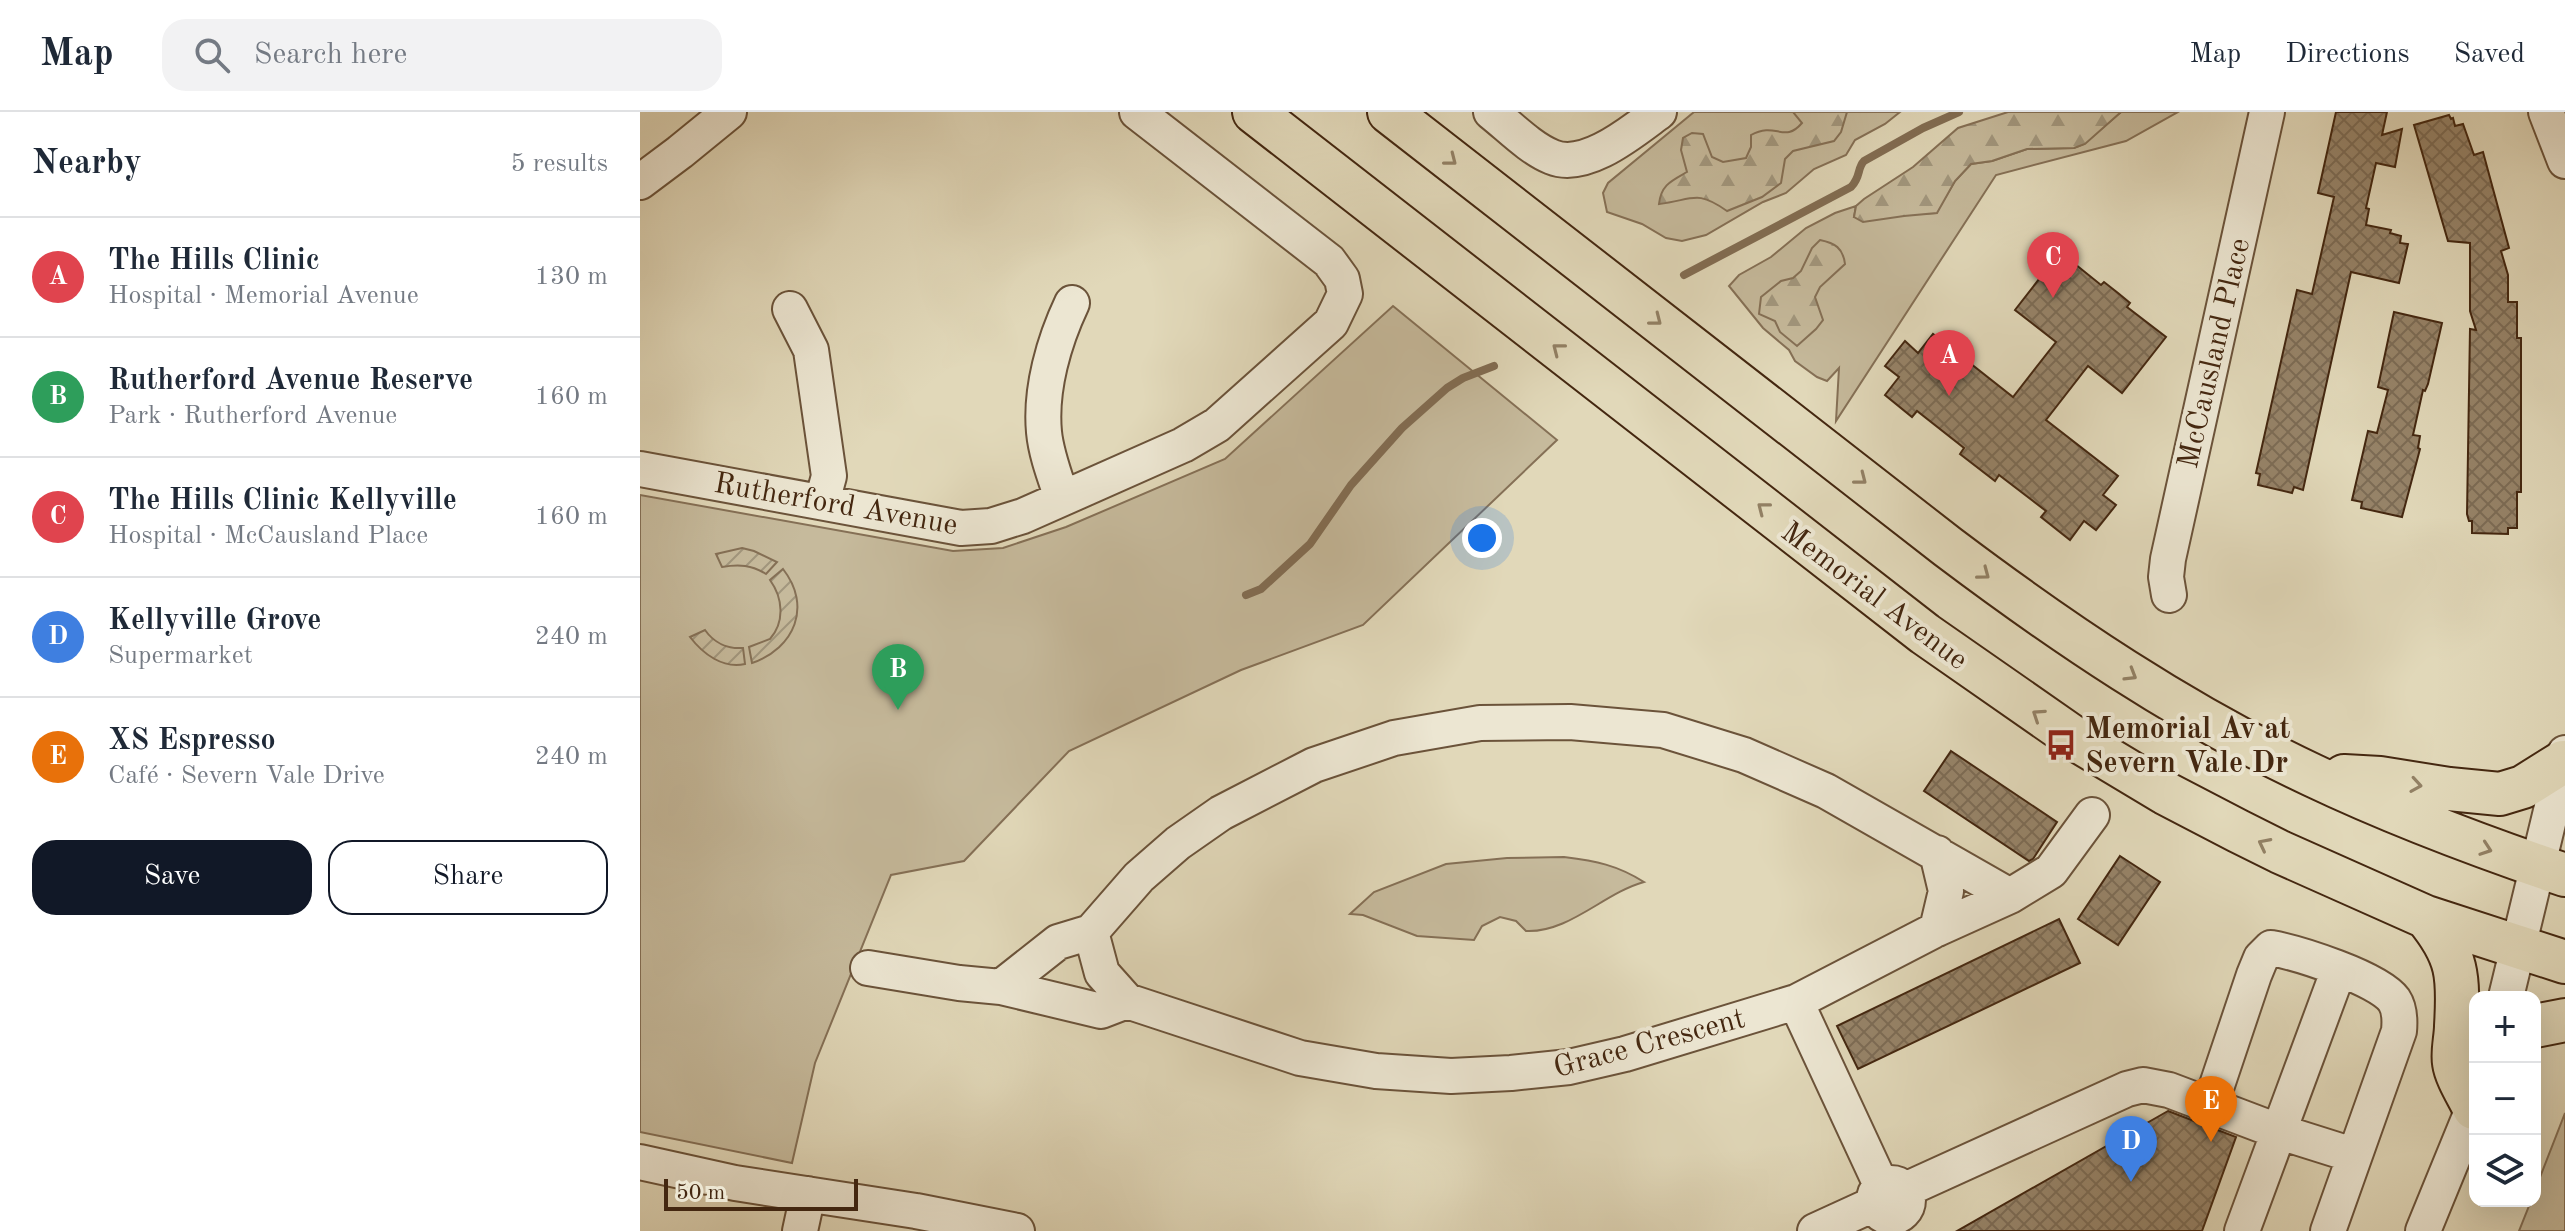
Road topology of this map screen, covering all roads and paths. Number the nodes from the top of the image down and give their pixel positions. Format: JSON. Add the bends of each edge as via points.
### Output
{"nodes":[{"id":1,"x":729,"y":112,"type":"edge"},
{"id":2,"x":1137,"y":112,"type":"edge"},
{"id":3,"x":1254,"y":112,"type":"edge"},
{"id":4,"x":1389,"y":112,"type":"edge"},
{"id":5,"x":1491,"y":112,"type":"edge"},
{"id":6,"x":1659,"y":112,"type":"edge"},
{"id":7,"x":2267,"y":112,"type":"edge"},
{"id":8,"x":2546,"y":112,"type":"edge"},
{"id":9,"x":2565,"y":161,"type":"edge"},
{"id":10,"x":640,"y":182,"type":"edge"},
{"id":11,"x":1072,"y":303,"type":"dead end"},
{"id":12,"x":790,"y":309,"type":"dead end"},
{"id":13,"x":640,"y":469,"type":"edge"},
{"id":14,"x":1062,"y":498,"type":"junction"},
{"id":15,"x":822,"y":502,"type":"junction"},
{"id":16,"x":2169,"y":595,"type":"dead end"},
{"id":17,"x":2564,"y":757,"type":"edge"},
{"id":18,"x":2311,"y":775,"type":"junction"},
{"id":19,"x":2092,"y":815,"type":"dead end"},
{"id":20,"x":1937,"y":853,"type":"junction"},
{"id":21,"x":2552,"y":871,"type":"edge"},
{"id":22,"x":2010,"y":896,"type":"junction"},
{"id":23,"x":2426,"y":917,"type":"junction"},
{"id":24,"x":1937,"y":929,"type":"junction"},
{"id":25,"x":1091,"y":932,"type":"junction"},
{"id":26,"x":2519,"y":947,"type":"junction"},
{"id":27,"x":2565,"y":962,"type":"edge"},
{"id":28,"x":868,"y":968,"type":"dead end"},
{"id":29,"x":2339,"y":969,"type":"junction"},
{"id":30,"x":1001,"y":987,"type":"junction"},
{"id":31,"x":2508,"y":991,"type":"edge"},
{"id":32,"x":1127,"y":1001,"type":"junction"},
{"id":33,"x":1796,"y":1002,"type":"junction"},
{"id":34,"x":2565,"y":1020,"type":"edge"},
{"id":35,"x":2541,"y":1025,"type":"edge"},
{"id":36,"x":2469,"y":1096,"type":"edge"},
{"id":37,"x":2210,"y":1106,"type":"junction"},
{"id":38,"x":2469,"y":1118,"type":"edge"},
{"id":39,"x":2280,"y":1132,"type":"junction"},
{"id":40,"x":2353,"y":1155,"type":"junction"},
{"id":41,"x":640,"y":1162,"type":"edge"},
{"id":42,"x":808,"y":1194,"type":"junction"},
{"id":43,"x":1894,"y":1205,"type":"edge"},
{"id":44,"x":800,"y":1231,"type":"edge"},
{"id":45,"x":1017,"y":1231,"type":"edge"},
{"id":46,"x":1815,"y":1231,"type":"edge"},
{"id":47,"x":2242,"y":1231,"type":"edge"},
{"id":48,"x":2328,"y":1231,"type":"edge"},
{"id":49,"x":2423,"y":1231,"type":"edge"}],
"edges":[{"from":1,"to":10,"type":"street"},
{"from":2,"to":14,"type":"street","name":"Rutherford Avenue","via":[[1329,261],[1345,294],[1331,323],[1217,425]]},
{"from":23,"to":3,"type":"main road","name":"Memorial Avenue","one_way":true,"via":[[2177,799],[2035,713],[1925,634]]},
{"from":4,"to":18,"type":"main road","one_way":true,"via":[[2020,601],[2125,672]]},
{"from":5,"to":6,"type":"street","via":[[1552,157],[1574,161],[1595,154]]},
{"from":7,"to":16,"type":"street","name":"McCausland Place","via":[[2168,559]]},
{"from":8,"to":9,"type":"street"},
{"from":11,"to":14,"type":"street","via":[[1056,342],[1045,401],[1044,432]]},
{"from":12,"to":15,"type":"street","via":[[811,350],[829,476]]},
{"from":13,"to":15,"type":"street","name":"Rutherford Avenue"},
{"from":14,"to":15,"type":"street","name":"Rutherford Avenue","via":[[991,526],[961,528]]},
{"from":18,"to":17,"type":"main road","one_way":true,"via":[[2500,794],[2523,787]]},
{"from":17,"to":21,"type":"street"},
{"from":18,"to":21,"type":"main road","one_way":true,"via":[[2420,823]]},
{"from":19,"to":22,"type":"street","name":"Grace Crescent","via":[[2051,871]]},
{"from":20,"to":22,"type":"street"},
{"from":20,"to":24,"type":"street","via":[[1946,891]]},
{"from":20,"to":25,"type":"street","via":[[1826,791],[1744,755],[1663,730],[1570,722],[1480,723],[1394,738],[1267,787],[1178,843],[1139,877]]},
{"from":21,"to":26,"type":"street"},
{"from":22,"to":24,"type":"street","name":"Grace Crescent"},
{"from":23,"to":26,"type":"main road","name":"Memorial Avenue"},
{"from":23,"to":36,"type":"main road","via":[[2455,967],[2454,1064]]},
{"from":24,"to":33,"type":"street","name":"Grace Crescent"},
{"from":25,"to":30,"type":"street","via":[[1058,942]]},
{"from":25,"to":32,"type":"street","via":[[1102,973]]},
{"from":26,"to":27,"type":"main road","name":"Memorial Avenue"},
{"from":26,"to":31,"type":"street"},
{"from":28,"to":30,"type":"street","name":"Grace Crescent"},
{"from":29,"to":37,"type":"street","via":[[2271,948],[2261,958]]},
{"from":29,"to":39,"type":"street"},
{"from":29,"to":40,"type":"street","via":[[2379,986],[2396,1003],[2400,1016]]},
{"from":30,"to":32,"type":"street","name":"Grace Crescent","via":[[1101,1011]]},
{"from":32,"to":33,"type":"street","name":"Grace Crescent","via":[[1300,1058],[1451,1076],[1569,1067]]},
{"from":33,"to":43,"type":"street"},
{"from":34,"to":35,"type":"main road"},
{"from":37,"to":39,"type":"street"},
{"from":37,"to":43,"type":"street","via":[[2169,1090],[2143,1085],[2127,1089]]},
{"from":38,"to":49,"type":"street"},
{"from":39,"to":40,"type":"street"},
{"from":39,"to":47,"type":"street"},
{"from":40,"to":48,"type":"street"},
{"from":41,"to":42,"type":"street"},
{"from":42,"to":44,"type":"street"},
{"from":42,"to":45,"type":"street"},
{"from":43,"to":46,"type":"street"}]}
